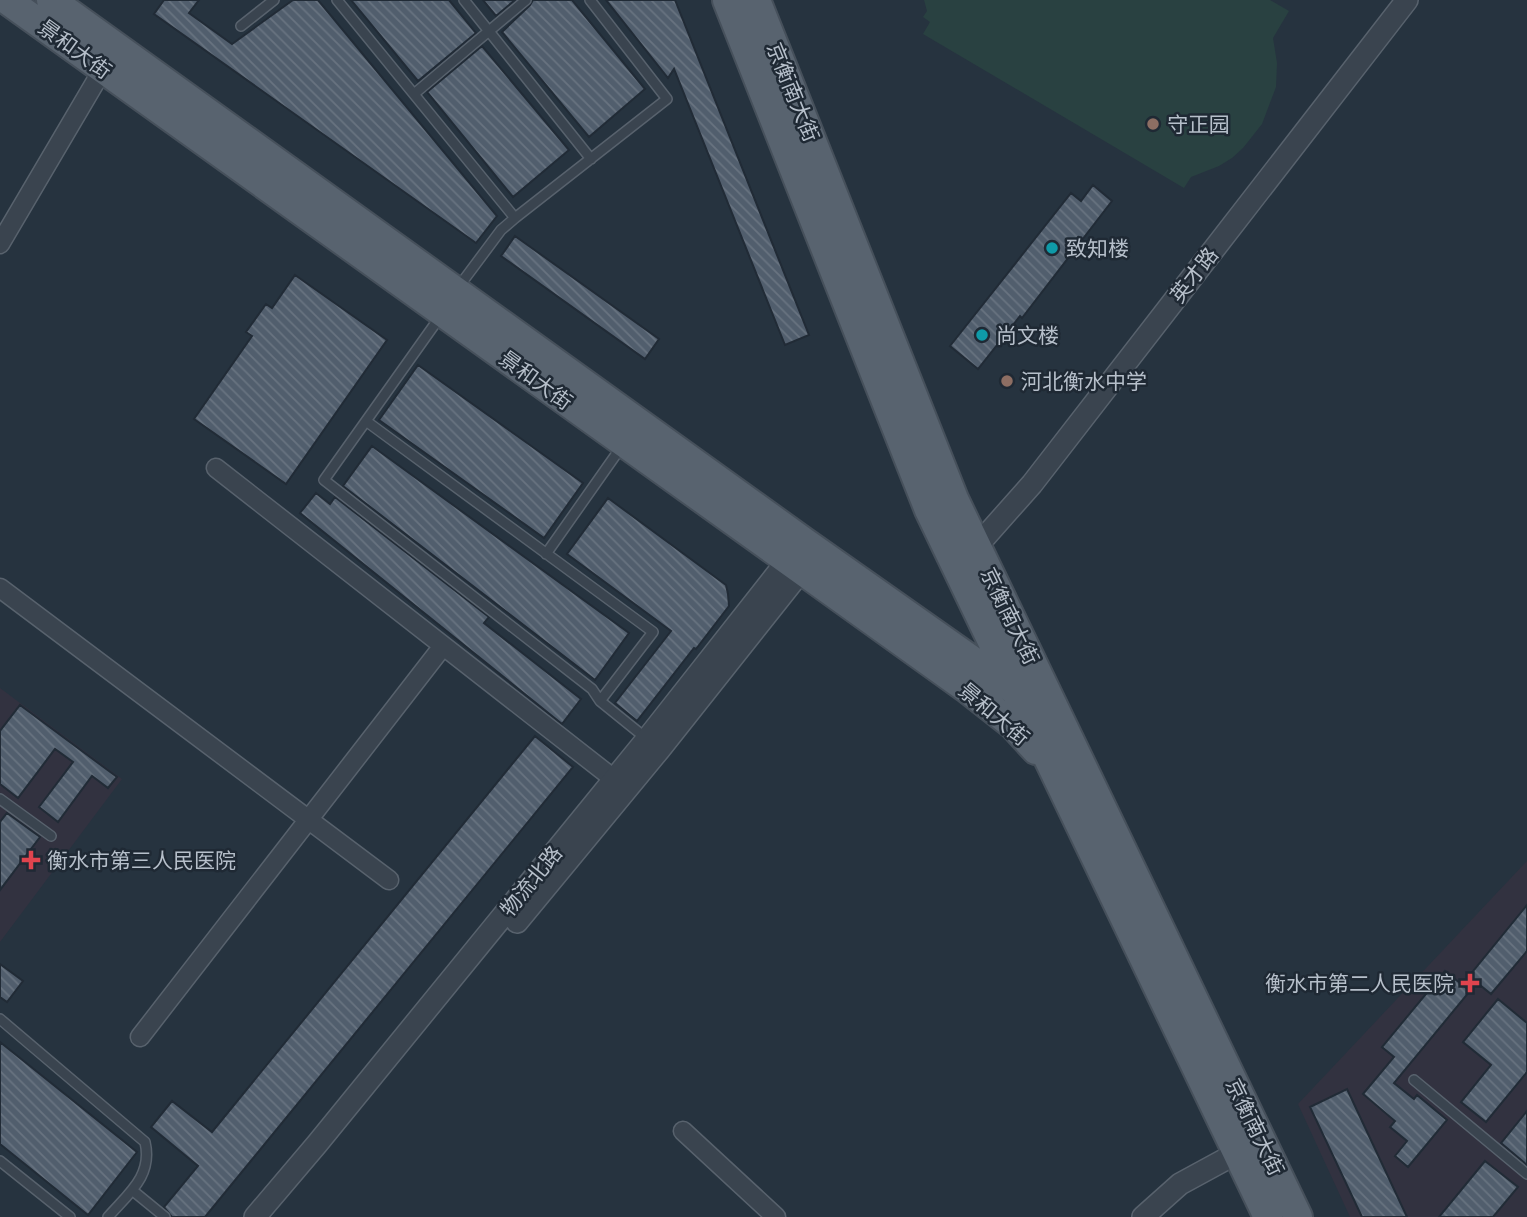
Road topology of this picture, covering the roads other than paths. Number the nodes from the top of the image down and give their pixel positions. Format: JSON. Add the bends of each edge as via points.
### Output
{"nodes":[{"id":1,"x":7,"y":0,"type":"edge"},
{"id":2,"x":51,"y":0,"type":"edge"},
{"id":3,"x":274,"y":0,"type":"edge"},
{"id":4,"x":337,"y":0,"type":"edge"},
{"id":5,"x":464,"y":0,"type":"edge"},
{"id":6,"x":526,"y":0,"type":"edge"},
{"id":7,"x":590,"y":0,"type":"edge"},
{"id":8,"x":727,"y":0,"type":"edge"},
{"id":9,"x":756,"y":0,"type":"edge"},
{"id":10,"x":1407,"y":0,"type":"edge"},
{"id":11,"x":241,"y":26,"type":"dead end"},
{"id":12,"x":489,"y":31,"type":"junction"},
{"id":13,"x":103,"y":69,"type":"junction"},
{"id":14,"x":414,"y":94,"type":"junction"},
{"id":15,"x":591,"y":159,"type":"junction"},
{"id":16,"x":516,"y":218,"type":"junction"},
{"id":17,"x":0,"y":244,"type":"edge"},
{"id":18,"x":450,"y":302,"type":"junction"},
{"id":19,"x":366,"y":421,"type":"junction"},
{"id":20,"x":624,"y":443,"type":"junction"},
{"id":21,"x":216,"y":468,"type":"dead end"},
{"id":22,"x":977,"y":547,"type":"junction"},
{"id":23,"x":546,"y":554,"type":"junction"},
{"id":24,"x":802,"y":556,"type":"junction"},
{"id":25,"x":0,"y":588,"type":"edge"},
{"id":26,"x":443,"y":646,"type":"junction"},
{"id":27,"x":1016,"y":691,"type":"junction"},
{"id":28,"x":600,"y":701,"type":"junction"},
{"id":29,"x":1061,"y":723,"type":"junction"},
{"id":30,"x":647,"y":739,"type":"junction"},
{"id":31,"x":1055,"y":772,"type":"junction"},
{"id":32,"x":610,"y":776,"type":"dead end"},
{"id":33,"x":0,"y":799,"type":"edge"},
{"id":34,"x":309,"y":820,"type":"junction"},
{"id":35,"x":51,"y":836,"type":"dead end"},
{"id":36,"x":389,"y":880,"type":"dead end"},
{"id":37,"x":0,"y":1019,"type":"edge"},
{"id":38,"x":140,"y":1037,"type":"dead end"},
{"id":39,"x":1413,"y":1080,"type":"dead end"},
{"id":40,"x":683,"y":1130,"type":"dead end"},
{"id":41,"x":1237,"y":1153,"type":"junction"},
{"id":42,"x":0,"y":1161,"type":"edge"},
{"id":43,"x":1527,"y":1174,"type":"edge"},
{"id":44,"x":132,"y":1190,"type":"junction"},
{"id":45,"x":70,"y":1217,"type":"edge"},
{"id":46,"x":108,"y":1217,"type":"edge"},
{"id":47,"x":165,"y":1217,"type":"edge"},
{"id":48,"x":255,"y":1217,"type":"edge"},
{"id":49,"x":272,"y":1217,"type":"edge"},
{"id":50,"x":776,"y":1217,"type":"edge"},
{"id":51,"x":1143,"y":1217,"type":"edge"},
{"id":52,"x":1268,"y":1217,"type":"edge"},
{"id":53,"x":1298,"y":1217,"type":"edge"}],
"edges":[{"from":1,"to":13,"type":"main road","name":"景和大街"},
{"from":2,"to":18,"type":"main road","name":"景和大街"},
{"from":3,"to":11,"type":"lane"},
{"from":4,"to":14,"type":"lane"},
{"from":5,"to":12,"type":"lane"},
{"from":6,"to":12,"type":"lane"},
{"from":7,"to":15,"type":"lane","via":[[667,99]]},
{"from":8,"to":27,"type":"main road","name":"京衡南大街","via":[[929,510]]},
{"from":9,"to":22,"type":"main road","name":"京衡南大街"},
{"from":10,"to":22,"type":"street","name":"英才路","via":[[1032,484]]},
{"from":12,"to":14,"type":"lane"},
{"from":12,"to":15,"type":"lane"},
{"from":13,"to":17,"type":"street"},
{"from":13,"to":18,"type":"main road","name":"景和大街"},
{"from":14,"to":16,"type":"lane"},
{"from":15,"to":16,"type":"lane"},
{"from":16,"to":18,"type":"lane","via":[[500,230]]},
{"from":18,"to":19,"type":"lane"},
{"from":18,"to":20,"type":"main road","name":"景和大街"},
{"from":18,"to":24,"type":"main road","name":"景和大街"},
{"from":19,"to":23,"type":"lane"},
{"from":19,"to":28,"type":"lane","via":[[324,480],[592,690]]},
{"from":20,"to":23,"type":"lane"},
{"from":20,"to":24,"type":"main road","name":"景和大街"},
{"from":21,"to":26,"type":"street"},
{"from":22,"to":29,"type":"main road","name":"京衡南大街"},
{"from":23,"to":28,"type":"lane","via":[[653,632]]},
{"from":24,"to":27,"type":"main road","name":"景和大街"},
{"from":24,"to":30,"type":"street","name":"物流北路"},
{"from":24,"to":31,"type":"main road","name":"景和大街","via":[[1013,725]]},
{"from":24,"to":49,"type":"street","name":"物流北路","via":[[651,760]]},
{"from":25,"to":34,"type":"street"},
{"from":26,"to":32,"type":"street"},
{"from":26,"to":34,"type":"street"},
{"from":27,"to":29,"type":"main road","name":"景和大街"},
{"from":27,"to":31,"type":"main road","name":"京衡南大街"},
{"from":28,"to":30,"type":"lane"},
{"from":29,"to":53,"type":"main road","name":"京衡南大街"},
{"from":30,"to":48,"type":"street","name":"物流北路"},
{"from":31,"to":41,"type":"main road","name":"京衡南大街"},
{"from":33,"to":35,"type":"lane"},
{"from":34,"to":36,"type":"street"},
{"from":34,"to":38,"type":"street"},
{"from":37,"to":44,"type":"lane","via":[[145,1142],[146,1169]]},
{"from":39,"to":43,"type":"lane"},
{"from":40,"to":50,"type":"street"},
{"from":41,"to":51,"type":"street","via":[[1180,1184]]},
{"from":41,"to":52,"type":"main road","name":"京衡南大街"},
{"from":42,"to":45,"type":"lane"},
{"from":44,"to":46,"type":"lane"},
{"from":44,"to":47,"type":"lane"}]}
